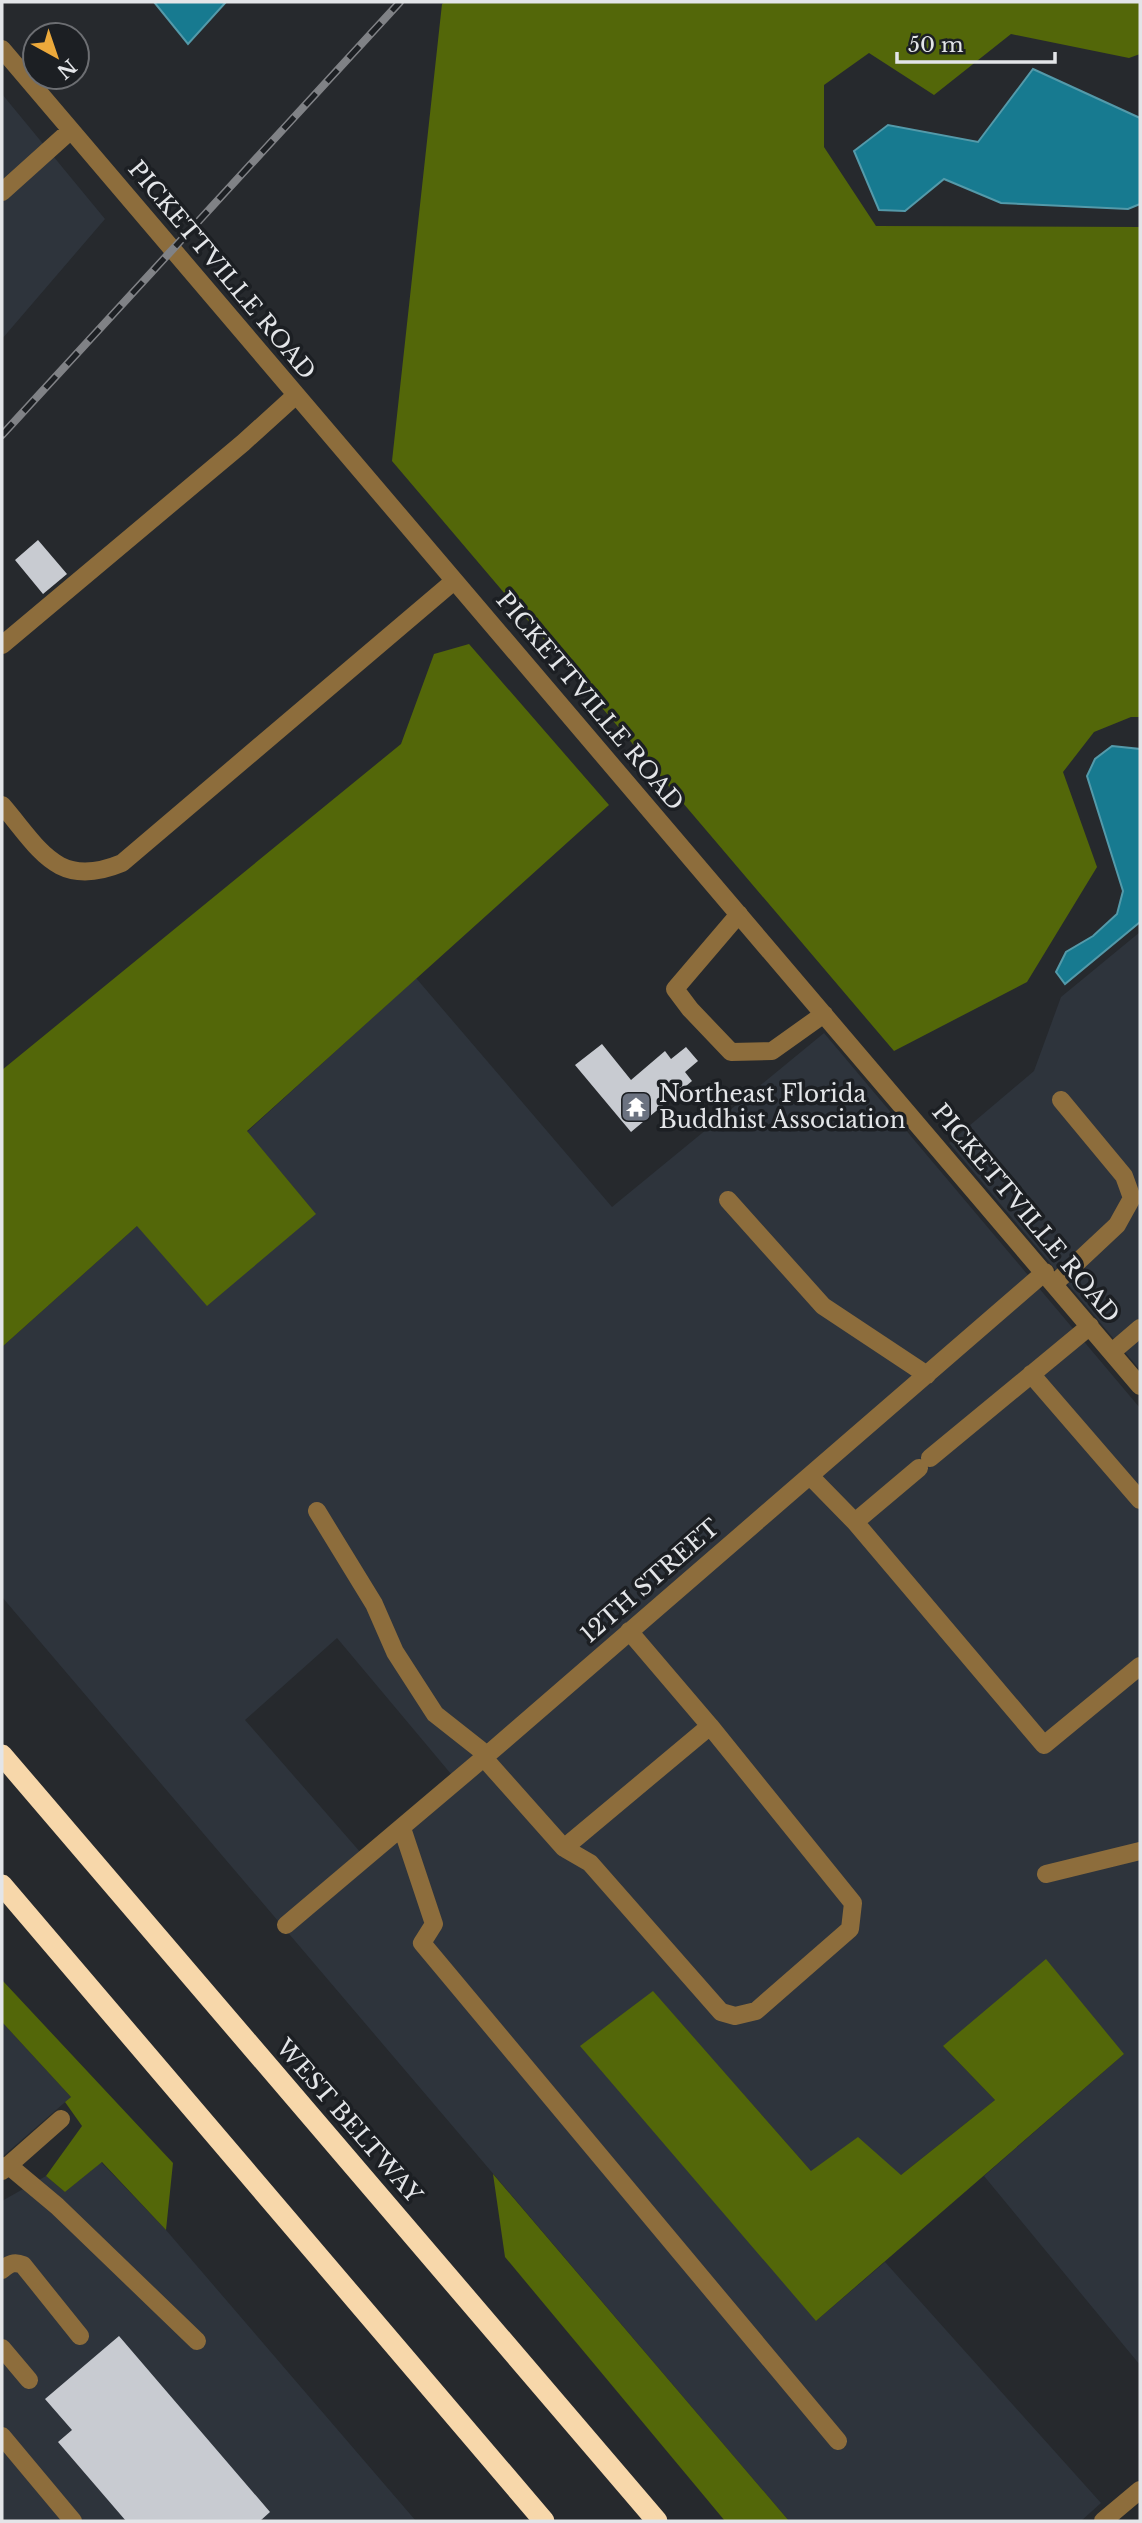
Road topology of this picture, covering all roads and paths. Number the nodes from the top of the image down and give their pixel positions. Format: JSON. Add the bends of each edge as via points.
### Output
{"nodes":[{"id":1,"x":2,"y":49,"type":"edge"},
{"id":2,"x":71,"y":130,"type":"junction"},
{"id":3,"x":2,"y":192,"type":"edge"},
{"id":4,"x":296,"y":395,"type":"junction"},
{"id":5,"x":454,"y":581,"type":"junction"},
{"id":6,"x":2,"y":645,"type":"edge"},
{"id":7,"x":2,"y":805,"type":"edge"},
{"id":8,"x":739,"y":914,"type":"junction"},
{"id":9,"x":824,"y":1014,"type":"junction"},
{"id":10,"x":1061,"y":1100,"type":"dead end"},
{"id":11,"x":728,"y":1199,"type":"dead end"},
{"id":12,"x":1049,"y":1278,"type":"junction"},
{"id":13,"x":1090,"y":1326,"type":"junction"},
{"id":14,"x":1140,"y":1328,"type":"edge"},
{"id":15,"x":1112,"y":1352,"type":"junction"},
{"id":16,"x":1031,"y":1374,"type":"junction"},
{"id":17,"x":927,"y":1375,"type":"junction"},
{"id":18,"x":1140,"y":1386,"type":"edge"},
{"id":19,"x":810,"y":1476,"type":"junction"},
{"id":20,"x":1140,"y":1500,"type":"edge"},
{"id":21,"x":317,"y":1511,"type":"dead end"},
{"id":22,"x":855,"y":1522,"type":"junction"},
{"id":23,"x":629,"y":1632,"type":"junction"},
{"id":24,"x":1140,"y":1666,"type":"edge"},
{"id":25,"x":710,"y":1726,"type":"junction"},
{"id":26,"x":2,"y":1755,"type":"edge"},
{"id":27,"x":485,"y":1756,"type":"junction"},
{"id":28,"x":402,"y":1828,"type":"junction"},
{"id":29,"x":564,"y":1848,"type":"junction"},
{"id":30,"x":1140,"y":1851,"type":"edge"},
{"id":31,"x":1046,"y":1874,"type":"dead end"},
{"id":32,"x":2,"y":1885,"type":"edge"},
{"id":33,"x":286,"y":1925,"type":"dead end"},
{"id":34,"x":61,"y":2119,"type":"dead end"},
{"id":35,"x":5,"y":2168,"type":"edge"},
{"id":36,"x":2,"y":2270,"type":"edge"},
{"id":37,"x":80,"y":2336,"type":"dead end"},
{"id":38,"x":197,"y":2341,"type":"dead end"},
{"id":39,"x":2,"y":2348,"type":"edge"},
{"id":40,"x":29,"y":2380,"type":"dead end"},
{"id":41,"x":2,"y":2436,"type":"edge"},
{"id":42,"x":838,"y":2441,"type":"dead end"},
{"id":43,"x":1140,"y":2490,"type":"edge"},
{"id":44,"x":73,"y":2521,"type":"edge"},
{"id":45,"x":544,"y":2521,"type":"edge"},
{"id":46,"x":657,"y":2521,"type":"edge"},
{"id":47,"x":1103,"y":2521,"type":"edge"}],
"edges":[{"from":1,"to":2,"type":"street","name":"PICKETTVILLE ROAD"},
{"from":2,"to":3,"type":"street"},
{"from":2,"to":4,"type":"street","name":"PICKETTVILLE ROAD"},
{"from":4,"to":5,"type":"street","name":"PICKETTVILLE ROAD"},
{"from":4,"to":6,"type":"street"},
{"from":5,"to":7,"type":"street","via":[[122,863],[83,873],[65,870],[49,860]]},
{"from":5,"to":8,"type":"street","name":"PICKETTVILLE ROAD"},
{"from":8,"to":9,"type":"street","name":"PICKETTVILLE ROAD"},
{"from":8,"to":9,"type":"street","via":[[675,989],[690,1009],[731,1052],[772,1051]]},
{"from":9,"to":12,"type":"street","name":"PICKETTVILLE ROAD"},
{"from":10,"to":12,"type":"street","name":"12TH STREET","via":[[1124,1176],[1132,1198],[1117,1225]]},
{"from":11,"to":17,"type":"street","via":[[823,1306]]},
{"from":12,"to":13,"type":"street","name":"PICKETTVILLE ROAD"},
{"from":12,"to":17,"type":"street","name":"12TH STREET"},
{"from":13,"to":15,"type":"street","name":"PICKETTVILLE ROAD"},
{"from":13,"to":16,"type":"street"},
{"from":14,"to":15,"type":"street"},
{"from":15,"to":18,"type":"street","name":"PICKETTVILLE ROAD"},
{"from":16,"to":20,"type":"street"},
{"from":16,"to":22,"type":"street"},
{"from":17,"to":19,"type":"street","name":"12TH STREET"},
{"from":19,"to":22,"type":"street"},
{"from":19,"to":23,"type":"street","name":"12TH STREET"},
{"from":21,"to":27,"type":"street","via":[[435,1714]]},
{"from":22,"to":24,"type":"street","via":[[1044,1745]]},
{"from":23,"to":25,"type":"street"},
{"from":23,"to":27,"type":"street","name":"12TH STREET"},
{"from":25,"to":29,"type":"street"},
{"from":25,"to":29,"type":"street","via":[[853,1903],[850,1929],[756,2011],[735,2016],[721,2011],[590,1863]]},
{"from":26,"to":46,"type":"highway","name":"WEST BELTWAY"},
{"from":27,"to":28,"type":"street","name":"12TH STREET"},
{"from":27,"to":29,"type":"street"},
{"from":28,"to":33,"type":"street","name":"12TH STREET"},
{"from":28,"to":42,"type":"street","via":[[434,1924],[422,1943]]},
{"from":30,"to":31,"type":"street"},
{"from":32,"to":45,"type":"highway"},
{"from":34,"to":35,"type":"street"},
{"from":35,"to":38,"type":"street","via":[[57,2206]]},
{"from":36,"to":37,"type":"street","via":[[17,2262],[23,2265]]},
{"from":39,"to":40,"type":"street"},
{"from":41,"to":44,"type":"street"},
{"from":43,"to":47,"type":"street"}]}
